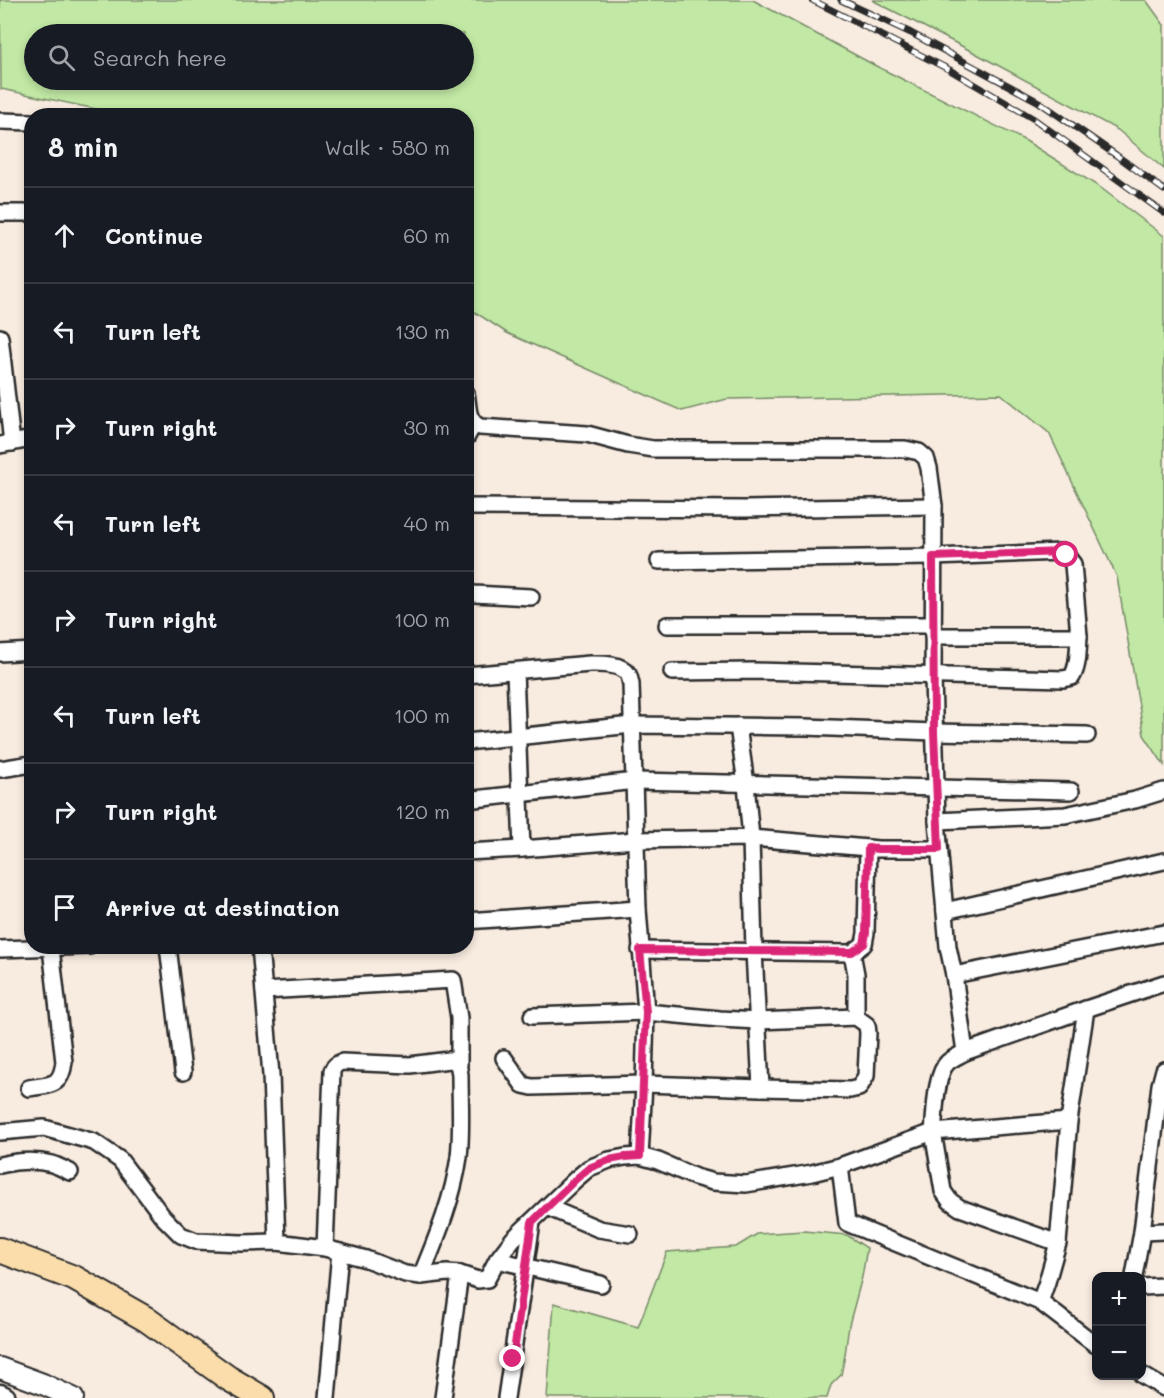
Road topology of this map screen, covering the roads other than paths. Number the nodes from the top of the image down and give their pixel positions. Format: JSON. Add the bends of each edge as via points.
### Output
{"nodes":[{"id":1,"x":0,"y":121,"type":"edge"},
{"id":2,"x":24,"y":122,"type":"edge"},
{"id":3,"x":0,"y":213,"type":"edge"},
{"id":4,"x":24,"y":213,"type":"edge"},
{"id":5,"x":0,"y":337,"type":"edge"},
{"id":6,"x":474,"y":424,"type":"edge"},
{"id":7,"x":24,"y":441,"type":"edge"},
{"id":8,"x":6,"y":444,"type":"edge"},
{"id":9,"x":934,"y":506,"type":"junction"},
{"id":10,"x":474,"y":507,"type":"edge"},
{"id":11,"x":933,"y":557,"type":"junction"},
{"id":12,"x":659,"y":561,"type":"dead end"},
{"id":13,"x":474,"y":594,"type":"edge"},
{"id":14,"x":531,"y":597,"type":"dead end"},
{"id":15,"x":667,"y":625,"type":"dead end"},
{"id":16,"x":933,"y":630,"type":"junction"},
{"id":17,"x":1079,"y":636,"type":"junction"},
{"id":18,"x":24,"y":651,"type":"edge"},
{"id":19,"x":0,"y":652,"type":"edge"},
{"id":20,"x":515,"y":671,"type":"junction"},
{"id":21,"x":672,"y":672,"type":"dead end"},
{"id":22,"x":474,"y":674,"type":"edge"},
{"id":23,"x":933,"y":676,"type":"junction"},
{"id":24,"x":632,"y":724,"type":"junction"},
{"id":25,"x":738,"y":726,"type":"junction"},
{"id":26,"x":934,"y":732,"type":"junction"},
{"id":27,"x":1087,"y":735,"type":"dead end"},
{"id":28,"x":518,"y":737,"type":"junction"},
{"id":29,"x":474,"y":741,"type":"edge"},
{"id":30,"x":24,"y":765,"type":"edge"},
{"id":31,"x":0,"y":769,"type":"edge"},
{"id":32,"x":635,"y":781,"type":"junction"},
{"id":33,"x":746,"y":784,"type":"junction"},
{"id":34,"x":936,"y":789,"type":"junction"},
{"id":35,"x":1071,"y":791,"type":"dead end"},
{"id":36,"x":1164,"y":791,"type":"edge"},
{"id":37,"x":520,"y":794,"type":"junction"},
{"id":38,"x":474,"y":799,"type":"edge"},
{"id":39,"x":937,"y":821,"type":"junction"},
{"id":40,"x":751,"y":838,"type":"junction"},
{"id":41,"x":635,"y":840,"type":"junction"},
{"id":42,"x":868,"y":848,"type":"junction"},
{"id":43,"x":522,"y":849,"type":"junction"},
{"id":44,"x":939,"y":849,"type":"junction"},
{"id":45,"x":474,"y":852,"type":"edge"},
{"id":46,"x":1164,"y":861,"type":"edge"},
{"id":47,"x":638,"y":909,"type":"junction"},
{"id":48,"x":945,"y":912,"type":"junction"},
{"id":49,"x":474,"y":920,"type":"edge"},
{"id":50,"x":1164,"y":933,"type":"edge"},
{"id":51,"x":24,"y":949,"type":"edge"},
{"id":52,"x":0,"y":950,"type":"edge"},
{"id":53,"x":640,"y":950,"type":"junction"},
{"id":54,"x":754,"y":951,"type":"junction"},
{"id":55,"x":852,"y":952,"type":"junction"},
{"id":56,"x":52,"y":954,"type":"edge"},
{"id":57,"x":169,"y":954,"type":"edge"},
{"id":58,"x":261,"y":954,"type":"edge"},
{"id":59,"x":954,"y":975,"type":"junction"},
{"id":60,"x":1164,"y":983,"type":"edge"},
{"id":61,"x":264,"y":991,"type":"junction"},
{"id":62,"x":1086,"y":1009,"type":"junction"},
{"id":63,"x":646,"y":1012,"type":"junction"},
{"id":64,"x":532,"y":1016,"type":"dead end"},
{"id":65,"x":856,"y":1017,"type":"junction"},
{"id":66,"x":758,"y":1021,"type":"junction"},
{"id":67,"x":965,"y":1052,"type":"junction"},
{"id":68,"x":504,"y":1058,"type":"dead end"},
{"id":69,"x":459,"y":1065,"type":"junction"},
{"id":70,"x":183,"y":1072,"type":"dead end"},
{"id":71,"x":1163,"y":1075,"type":"edge"},
{"id":72,"x":644,"y":1084,"type":"junction"},
{"id":73,"x":29,"y":1088,"type":"dead end"},
{"id":74,"x":761,"y":1088,"type":"junction"},
{"id":75,"x":1069,"y":1121,"type":"junction"},
{"id":76,"x":0,"y":1132,"type":"edge"},
{"id":77,"x":933,"y":1132,"type":"junction"},
{"id":78,"x":640,"y":1156,"type":"junction"},
{"id":79,"x":0,"y":1165,"type":"edge"},
{"id":80,"x":840,"y":1166,"type":"junction"},
{"id":81,"x":70,"y":1172,"type":"dead end"},
{"id":82,"x":1157,"y":1174,"type":"edge"},
{"id":83,"x":548,"y":1207,"type":"junction"},
{"id":84,"x":532,"y":1222,"type":"junction"},
{"id":85,"x":1164,"y":1230,"type":"edge"},
{"id":86,"x":1142,"y":1232,"type":"junction"},
{"id":87,"x":630,"y":1234,"type":"dead end"},
{"id":88,"x":277,"y":1242,"type":"junction"},
{"id":89,"x":1058,"y":1243,"type":"junction"},
{"id":90,"x":0,"y":1250,"type":"edge"},
{"id":91,"x":333,"y":1250,"type":"junction"},
{"id":92,"x":497,"y":1260,"type":"junction"},
{"id":93,"x":526,"y":1268,"type":"junction"},
{"id":94,"x":1135,"y":1272,"type":"edge"},
{"id":95,"x":460,"y":1274,"type":"junction"},
{"id":96,"x":422,"y":1276,"type":"junction"},
{"id":97,"x":601,"y":1284,"type":"dead end"},
{"id":98,"x":1164,"y":1286,"type":"edge"},
{"id":99,"x":1146,"y":1287,"type":"edge"},
{"id":100,"x":1040,"y":1302,"type":"junction"},
{"id":101,"x":1092,"y":1342,"type":"edge"},
{"id":102,"x":0,"y":1368,"type":"edge"},
{"id":103,"x":1146,"y":1378,"type":"edge"},
{"id":104,"x":1164,"y":1388,"type":"edge"},
{"id":105,"x":0,"y":1396,"type":"edge"},
{"id":106,"x":4,"y":1398,"type":"edge"},
{"id":107,"x":73,"y":1398,"type":"edge"},
{"id":108,"x":262,"y":1398,"type":"edge"},
{"id":109,"x":327,"y":1398,"type":"edge"},
{"id":110,"x":443,"y":1398,"type":"edge"},
{"id":111,"x":506,"y":1398,"type":"edge"}],
"edges":[{"from":1,"to":2,"type":"street"},
{"from":3,"to":4,"type":"street"},
{"from":5,"to":8,"type":"street"},
{"from":6,"to":9,"type":"street","via":[[587,434],[653,449],[905,449],[926,458]]},
{"from":7,"to":8,"type":"street"},
{"from":9,"to":10,"type":"street"},
{"from":9,"to":11,"type":"street"},
{"from":11,"to":12,"type":"street"},
{"from":11,"to":16,"type":"street"},
{"from":11,"to":17,"type":"street","via":[[1061,552],[1073,564]]},
{"from":13,"to":14,"type":"street"},
{"from":15,"to":16,"type":"street"},
{"from":16,"to":17,"type":"street"},
{"from":16,"to":23,"type":"street"},
{"from":17,"to":23,"type":"street","via":[[1072,677]]},
{"from":18,"to":19,"type":"street"},
{"from":20,"to":22,"type":"street"},
{"from":20,"to":24,"type":"street","via":[[590,664],[621,668],[631,684]]},
{"from":20,"to":28,"type":"street"},
{"from":21,"to":23,"type":"street"},
{"from":23,"to":26,"type":"street"},
{"from":24,"to":25,"type":"street"},
{"from":24,"to":28,"type":"street"},
{"from":24,"to":32,"type":"street"},
{"from":25,"to":26,"type":"street"},
{"from":25,"to":33,"type":"street"},
{"from":26,"to":27,"type":"street"},
{"from":26,"to":34,"type":"street"},
{"from":28,"to":29,"type":"street"},
{"from":28,"to":37,"type":"street"},
{"from":30,"to":31,"type":"street"},
{"from":32,"to":33,"type":"street"},
{"from":32,"to":37,"type":"street"},
{"from":32,"to":41,"type":"street"},
{"from":33,"to":34,"type":"street"},
{"from":33,"to":40,"type":"street"},
{"from":34,"to":35,"type":"street"},
{"from":34,"to":39,"type":"street"},
{"from":36,"to":39,"type":"street","via":[[1065,815]]},
{"from":37,"to":38,"type":"street"},
{"from":37,"to":43,"type":"street"},
{"from":39,"to":44,"type":"street"},
{"from":40,"to":41,"type":"street"},
{"from":40,"to":42,"type":"street"},
{"from":40,"to":54,"type":"street"},
{"from":41,"to":43,"type":"street"},
{"from":41,"to":47,"type":"street"},
{"from":42,"to":44,"type":"street"},
{"from":42,"to":55,"type":"street","via":[[866,933],[864,944]]},
{"from":43,"to":45,"type":"street"},
{"from":44,"to":48,"type":"street"},
{"from":46,"to":48,"type":"street"},
{"from":47,"to":49,"type":"street"},
{"from":47,"to":53,"type":"street"},
{"from":48,"to":59,"type":"street"},
{"from":50,"to":59,"type":"street"},
{"from":51,"to":52,"type":"street"},
{"from":53,"to":54,"type":"street"},
{"from":53,"to":63,"type":"street"},
{"from":54,"to":55,"type":"street"},
{"from":54,"to":66,"type":"street"},
{"from":55,"to":65,"type":"street"},
{"from":56,"to":73,"type":"street","via":[[63,1073],[52,1084]]},
{"from":57,"to":70,"type":"street"},
{"from":58,"to":61,"type":"street"},
{"from":59,"to":67,"type":"street"},
{"from":60,"to":62,"type":"street"},
{"from":61,"to":69,"type":"street","via":[[453,980],[459,1018]]},
{"from":61,"to":88,"type":"street","via":[[272,1075]]},
{"from":62,"to":67,"type":"street"},
{"from":62,"to":75,"type":"street"},
{"from":63,"to":64,"type":"street"},
{"from":63,"to":66,"type":"street"},
{"from":63,"to":72,"type":"street"},
{"from":65,"to":66,"type":"street"},
{"from":65,"to":74,"type":"street","via":[[867,1025],[868,1033],[866,1076],[859,1088]]},
{"from":66,"to":74,"type":"street"},
{"from":67,"to":77,"type":"street","via":[[947,1063],[941,1073]]},
{"from":68,"to":72,"type":"street","via":[[523,1085],[532,1087]]},
{"from":69,"to":91,"type":"street","via":[[449,1060],[410,1065],[342,1062],[334,1067]]},
{"from":69,"to":96,"type":"street","via":[[460,1138],[455,1179]]},
{"from":71,"to":82,"type":"street"},
{"from":72,"to":74,"type":"street"},
{"from":72,"to":78,"type":"street"},
{"from":75,"to":77,"type":"street"},
{"from":75,"to":89,"type":"street"},
{"from":76,"to":88,"type":"street","via":[[44,1128],[94,1142],[120,1160],[181,1235],[196,1241]]},
{"from":77,"to":80,"type":"street"},
{"from":77,"to":89,"type":"street","via":[[943,1191],[950,1201]]},
{"from":78,"to":80,"type":"street","via":[[712,1182],[746,1184]]},
{"from":78,"to":83,"type":"street","via":[[609,1160],[589,1168]]},
{"from":79,"to":81,"type":"street","via":[[35,1162]]},
{"from":80,"to":100,"type":"street","via":[[847,1223]]},
{"from":82,"to":86,"type":"street"},
{"from":83,"to":84,"type":"street"},
{"from":83,"to":87,"type":"street","via":[[599,1229]]},
{"from":84,"to":92,"type":"street"},
{"from":84,"to":93,"type":"street"},
{"from":85,"to":86,"type":"street"},
{"from":86,"to":94,"type":"street"},
{"from":88,"to":91,"type":"street"},
{"from":89,"to":100,"type":"street"},
{"from":90,"to":108,"type":"main road","via":[[74,1278],[146,1319]]},
{"from":91,"to":96,"type":"street"},
{"from":91,"to":109,"type":"street"},
{"from":92,"to":93,"type":"street"},
{"from":92,"to":95,"type":"street","via":[[487,1279]]},
{"from":93,"to":97,"type":"street"},
{"from":93,"to":111,"type":"street"},
{"from":95,"to":96,"type":"street"},
{"from":95,"to":110,"type":"street"},
{"from":98,"to":99,"type":"street"},
{"from":100,"to":101,"type":"street"},
{"from":102,"to":107,"type":"street"},
{"from":103,"to":104,"type":"street"},
{"from":105,"to":106,"type":"main road"}]}
